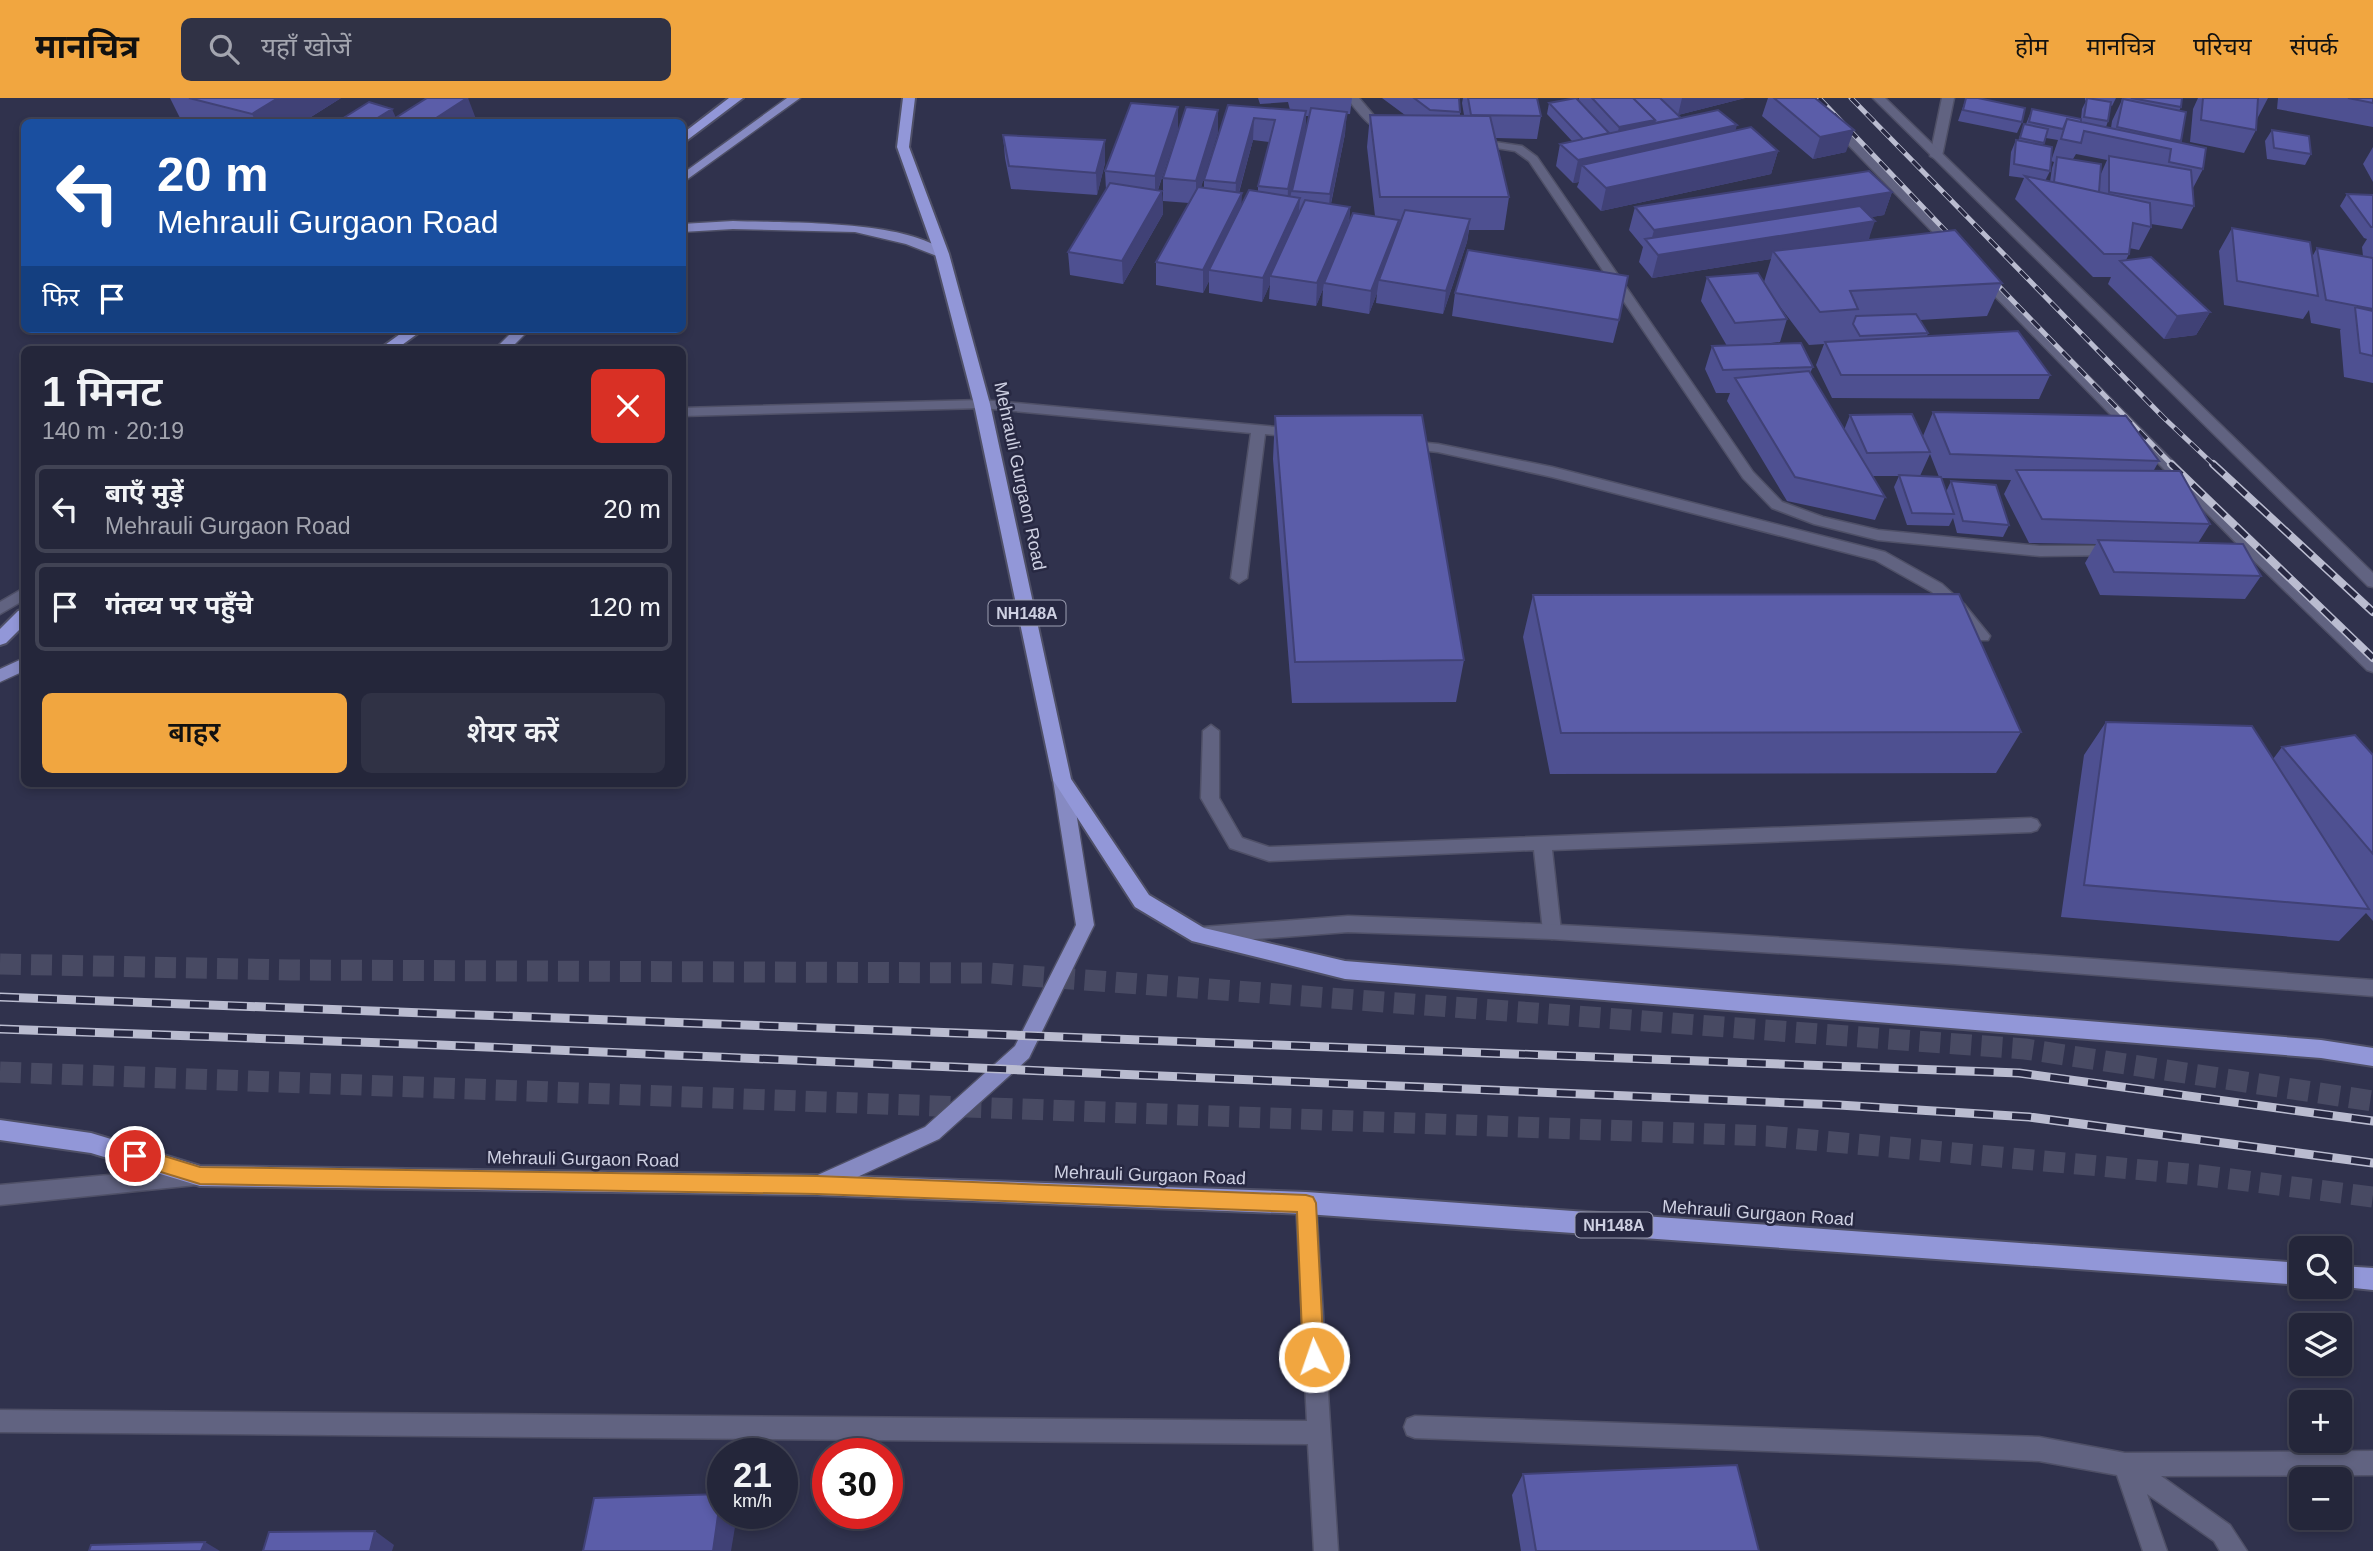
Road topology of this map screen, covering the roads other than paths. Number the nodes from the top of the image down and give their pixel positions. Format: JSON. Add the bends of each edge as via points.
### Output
{"nodes":[{"id":1,"x":737,"y":98,"type":"edge"},
{"id":2,"x":794,"y":98,"type":"edge"},
{"id":3,"x":909,"y":98,"type":"edge"},
{"id":4,"x":1353,"y":98,"type":"edge"},
{"id":5,"x":1809,"y":98,"type":"edge"},
{"id":6,"x":1878,"y":98,"type":"edge"},
{"id":7,"x":1948,"y":98,"type":"edge"},
{"id":8,"x":1398,"y":134,"type":"edge"},
{"id":9,"x":686,"y":137,"type":"edge"},
{"id":10,"x":1457,"y":141,"type":"edge"},
{"id":11,"x":1936,"y":156,"type":"junction"},
{"id":12,"x":686,"y":177,"type":"edge"},
{"id":13,"x":686,"y":228,"type":"edge"},
{"id":14,"x":942,"y":254,"type":"junction"},
{"id":15,"x":411,"y":333,"type":"edge"},
{"id":16,"x":519,"y":333,"type":"edge"},
{"id":17,"x":391,"y":346,"type":"edge"},
{"id":18,"x":505,"y":346,"type":"edge"},
{"id":19,"x":982,"y":404,"type":"junction"},
{"id":20,"x":686,"y":412,"type":"edge"},
{"id":21,"x":1259,"y":429,"type":"junction"},
{"id":22,"x":1315,"y":435,"type":"edge"},
{"id":23,"x":1397,"y":444,"type":"edge"},
{"id":24,"x":2225,"y":550,"type":"edge"},
{"id":25,"x":2252,"y":550,"type":"junction"},
{"id":26,"x":2133,"y":551,"type":"edge"},
{"id":27,"x":1239,"y":578,"type":"dead end"},
{"id":28,"x":2373,"y":582,"type":"edge"},
{"id":29,"x":21,"y":595,"type":"edge"},
{"id":30,"x":0,"y":609,"type":"edge"},
{"id":31,"x":21,"y":618,"type":"edge"},
{"id":32,"x":1982,"y":636,"type":"dead end"},
{"id":33,"x":0,"y":639,"type":"edge"},
{"id":34,"x":21,"y":666,"type":"edge"},
{"id":35,"x":2373,"y":666,"type":"edge"},
{"id":36,"x":0,"y":676,"type":"edge"},
{"id":37,"x":1211,"y":731,"type":"dead end"},
{"id":38,"x":1062,"y":780,"type":"junction"},
{"id":39,"x":2031,"y":824,"type":"dead end"},
{"id":40,"x":1542,"y":843,"type":"junction"},
{"id":41,"x":1552,"y":931,"type":"junction"},
{"id":42,"x":1199,"y":935,"type":"junction"},
{"id":43,"x":2373,"y":988,"type":"edge"},
{"id":44,"x":2373,"y":1056,"type":"edge"},
{"id":45,"x":0,"y":1130,"type":"edge"},
{"id":46,"x":200,"y":1175,"type":"junction"},
{"id":47,"x":817,"y":1185,"type":"junction"},
{"id":48,"x":0,"y":1195,"type":"edge"},
{"id":49,"x":1306,"y":1203,"type":"junction"},
{"id":50,"x":2289,"y":1273,"type":"edge"},
{"id":51,"x":2352,"y":1278,"type":"edge"},
{"id":52,"x":2373,"y":1279,"type":"edge"},
{"id":53,"x":0,"y":1421,"type":"edge"},
{"id":54,"x":1415,"y":1427,"type":"dead end"},
{"id":55,"x":1317,"y":1433,"type":"junction"},
{"id":56,"x":2373,"y":1463,"type":"edge"},
{"id":57,"x":2125,"y":1465,"type":"junction"},
{"id":58,"x":1326,"y":1551,"type":"edge"},
{"id":59,"x":2155,"y":1551,"type":"edge"},
{"id":60,"x":2235,"y":1551,"type":"edge"}],
"edges":[{"from":1,"to":9,"type":"highway"},
{"from":2,"to":12,"type":"main road"},
{"from":3,"to":14,"type":"highway","name":"Mehrauli Gurgaon Road","number":"NH148A","via":[[903,147]]},
{"from":4,"to":8,"type":"street","via":[[1372,120]]},
{"from":5,"to":25,"type":"street"},
{"from":6,"to":11,"type":"street"},
{"from":7,"to":11,"type":"street"},
{"from":10,"to":26,"type":"street","via":[[1518,148],[1533,159],[1748,475],[1777,505],[1878,535],[2040,551]]},
{"from":11,"to":28,"type":"street"},
{"from":13,"to":14,"type":"main road","via":[[855,228]]},
{"from":14,"to":19,"type":"highway","name":"Mehrauli Gurgaon Road","number":"NH148A"},
{"from":15,"to":17,"type":"highway"},
{"from":16,"to":18,"type":"main road"},
{"from":19,"to":20,"type":"street"},
{"from":19,"to":21,"type":"street"},
{"from":19,"to":38,"type":"highway","name":"Mehrauli Gurgaon Road","number":"NH148A"},
{"from":21,"to":22,"type":"street"},
{"from":21,"to":27,"type":"street"},
{"from":23,"to":32,"type":"street","via":[[1552,472],[1880,556],[1921,575],[1955,602]]},
{"from":24,"to":25,"type":"street"},
{"from":25,"to":35,"type":"street"},
{"from":29,"to":30,"type":"street"},
{"from":31,"to":33,"type":"highway"},
{"from":34,"to":36,"type":"main road"},
{"from":37,"to":40,"type":"street","via":[[1210,798],[1236,843],[1269,854]]},
{"from":38,"to":42,"type":"highway","name":"Mehrauli Gurgaon Road","number":"NH148A","via":[[1142,901]]},
{"from":38,"to":47,"type":"main road","via":[[1085,925],[1022,1052],[932,1133]]},
{"from":39,"to":40,"type":"street"},
{"from":40,"to":41,"type":"street"},
{"from":41,"to":42,"type":"street","via":[[1348,924]]},
{"from":41,"to":43,"type":"street"},
{"from":42,"to":44,"type":"highway","name":"Mehrauli Gurgaon Road","number":"NH148A","via":[[1345,970]]},
{"from":45,"to":46,"type":"highway","name":"Mehrauli Gurgaon Road","number":"NH148A","via":[[91,1143]]},
{"from":46,"to":47,"type":"highway","name":"Mehrauli Gurgaon Road","number":"NH148A"},
{"from":46,"to":48,"type":"street"},
{"from":47,"to":49,"type":"highway","name":"Mehrauli Gurgaon Road","number":"NH148A"},
{"from":49,"to":50,"type":"highway","name":"Mehrauli Gurgaon Road","number":"NH148A"},
{"from":49,"to":55,"type":"street"},
{"from":51,"to":52,"type":"highway"},
{"from":53,"to":55,"type":"street"},
{"from":54,"to":57,"type":"street","via":[[2039,1449]]},
{"from":55,"to":58,"type":"street"},
{"from":56,"to":57,"type":"street"},
{"from":57,"to":59,"type":"street"},
{"from":57,"to":60,"type":"street","via":[[2222,1533]]}]}
